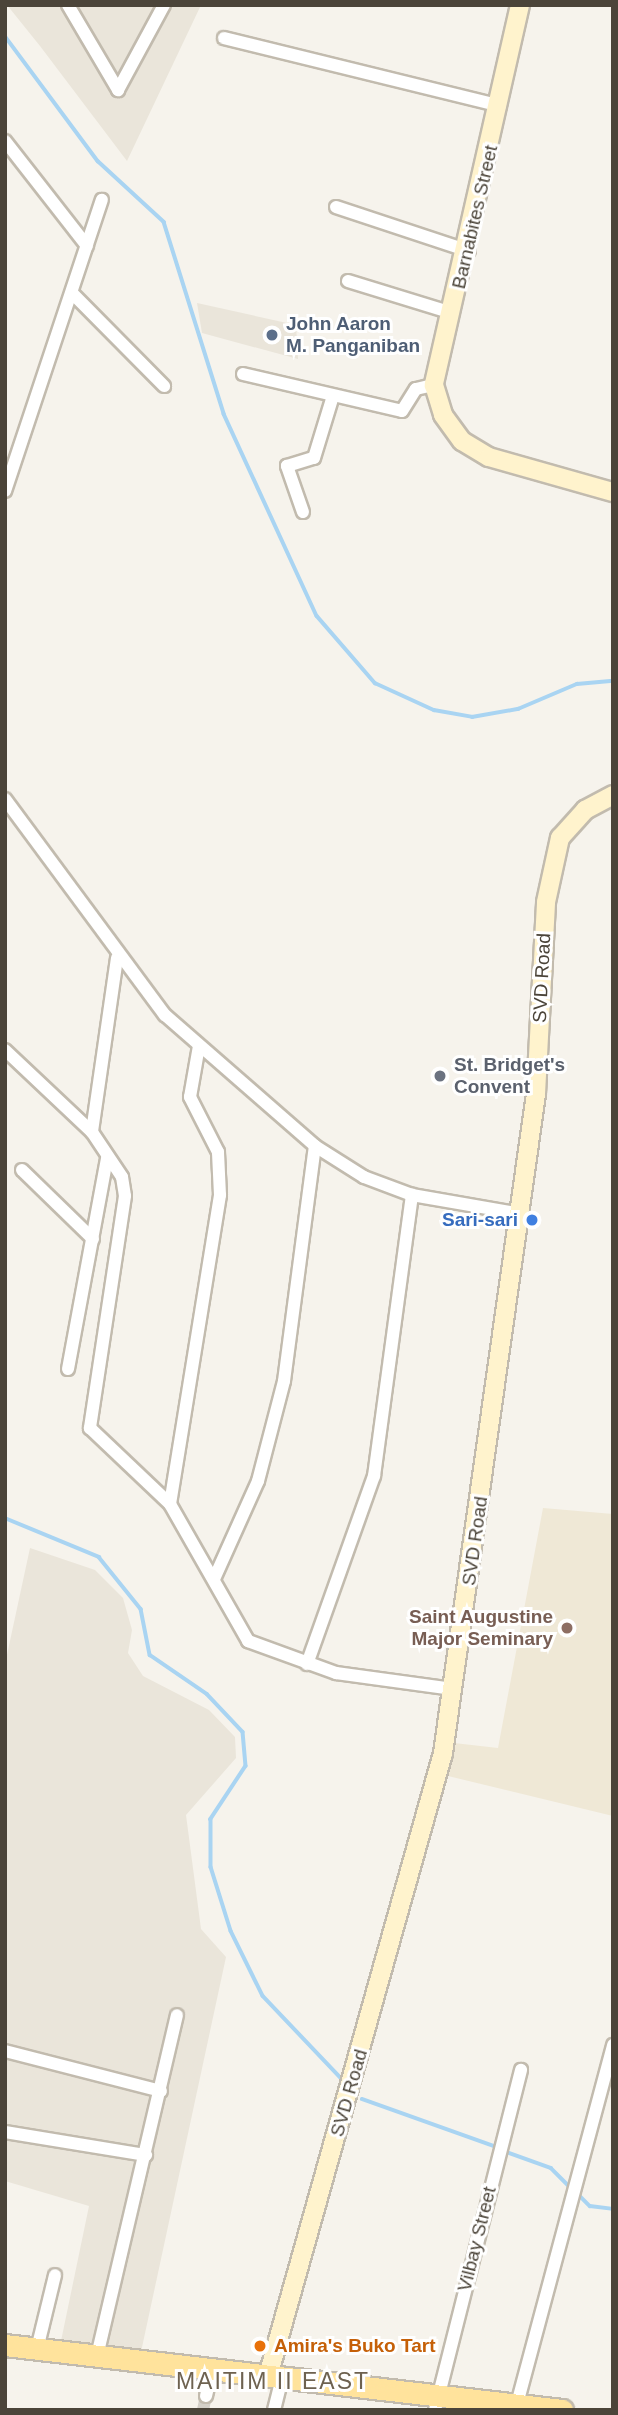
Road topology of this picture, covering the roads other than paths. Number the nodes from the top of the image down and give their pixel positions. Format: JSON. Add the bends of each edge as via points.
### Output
{"nodes":[{"id":1,"x":68,"y":5,"type":"edge"},
{"id":2,"x":164,"y":5,"type":"edge"},
{"id":3,"x":520,"y":5,"type":"edge"},
{"id":4,"x":224,"y":38,"type":"dead end"},
{"id":5,"x":500,"y":106,"type":"junction"},
{"id":6,"x":5,"y":141,"type":"edge"},
{"id":7,"x":102,"y":201,"type":"dead end"},
{"id":8,"x":336,"y":207,"type":"dead end"},
{"id":9,"x":87,"y":246,"type":"junction"},
{"id":10,"x":469,"y":251,"type":"junction"},
{"id":11,"x":348,"y":282,"type":"dead end"},
{"id":12,"x":72,"y":293,"type":"junction"},
{"id":13,"x":452,"y":313,"type":"junction"},
{"id":14,"x":243,"y":374,"type":"dead end"},
{"id":15,"x":434,"y":385,"type":"junction"},
{"id":16,"x":164,"y":386,"type":"dead end"},
{"id":17,"x":334,"y":397,"type":"junction"},
{"id":18,"x":5,"y":491,"type":"edge"},
{"id":19,"x":613,"y":492,"type":"edge"},
{"id":20,"x":303,"y":512,"type":"dead end"},
{"id":21,"x":613,"y":795,"type":"edge"},
{"id":22,"x":5,"y":799,"type":"edge"},
{"id":23,"x":117,"y":958,"type":"junction"},
{"id":24,"x":199,"y":1045,"type":"junction"},
{"id":25,"x":5,"y":1049,"type":"edge"},
{"id":26,"x":92,"y":1132,"type":"junction"},
{"id":27,"x":315,"y":1146,"type":"junction"},
{"id":28,"x":107,"y":1158,"type":"junction"},
{"id":29,"x":22,"y":1170,"type":"dead end"},
{"id":30,"x":412,"y":1195,"type":"junction"},
{"id":31,"x":522,"y":1214,"type":"junction"},
{"id":32,"x":93,"y":1240,"type":"junction"},
{"id":33,"x":68,"y":1369,"type":"dead end"},
{"id":34,"x":170,"y":1504,"type":"junction"},
{"id":35,"x":214,"y":1579,"type":"junction"},
{"id":36,"x":307,"y":1664,"type":"junction"},
{"id":37,"x":453,"y":1689,"type":"junction"},
{"id":38,"x":177,"y":2015,"type":"dead end"},
{"id":39,"x":613,"y":2045,"type":"edge"},
{"id":40,"x":5,"y":2051,"type":"edge"},
{"id":41,"x":521,"y":2070,"type":"dead end"},
{"id":42,"x":161,"y":2091,"type":"junction"},
{"id":43,"x":5,"y":2132,"type":"edge"},
{"id":44,"x":146,"y":2155,"type":"junction"},
{"id":45,"x":55,"y":2275,"type":"dead end"},
{"id":46,"x":5,"y":2345,"type":"edge"},
{"id":47,"x":37,"y":2349,"type":"junction"},
{"id":48,"x":97,"y":2356,"type":"junction"},
{"id":49,"x":212,"y":2370,"type":"junction"},
{"id":50,"x":275,"y":2377,"type":"junction"},
{"id":51,"x":206,"y":2396,"type":"tunnel mouth"},
{"id":52,"x":437,"y":2403,"type":"edge"},
{"id":53,"x":517,"y":2404,"type":"junction"},
{"id":54,"x":274,"y":2410,"type":"edge"},
{"id":55,"x":562,"y":2410,"type":"edge"}],
"edges":[{"from":1,"to":2,"type":"street","via":[[118,90]]},
{"from":3,"to":5,"type":"main road","name":"Barnabites Street"},
{"from":4,"to":5,"type":"street"},
{"from":5,"to":10,"type":"main road","name":"Barnabites Street"},
{"from":6,"to":9,"type":"street"},
{"from":7,"to":9,"type":"street"},
{"from":8,"to":10,"type":"street"},
{"from":9,"to":12,"type":"street"},
{"from":10,"to":13,"type":"main road","name":"Barnabites Street"},
{"from":11,"to":13,"type":"street"},
{"from":12,"to":16,"type":"street"},
{"from":12,"to":18,"type":"street"},
{"from":13,"to":15,"type":"main road","name":"Barnabites Street"},
{"from":14,"to":17,"type":"street"},
{"from":15,"to":17,"type":"street","via":[[415,389],[402,411]]},
{"from":15,"to":19,"type":"main road","via":[[443,415],[462,441],[480,452],[526,472]]},
{"from":17,"to":20,"type":"street","via":[[314,458],[287,466]]},
{"from":21,"to":31,"type":"main road","name":"SVD Road","via":[[584,810],[560,838],[546,902],[536,1094]]},
{"from":22,"to":23,"type":"street"},
{"from":23,"to":24,"type":"street"},
{"from":23,"to":26,"type":"street"},
{"from":24,"to":27,"type":"street"},
{"from":24,"to":34,"type":"street","via":[[190,1097],[218,1152],[220,1195]]},
{"from":25,"to":26,"type":"street"},
{"from":26,"to":28,"type":"street"},
{"from":27,"to":30,"type":"street","via":[[364,1177]]},
{"from":27,"to":35,"type":"street","via":[[284,1381],[258,1481]]},
{"from":28,"to":32,"type":"street"},
{"from":28,"to":34,"type":"street","via":[[122,1177],[125,1196],[90,1428]]},
{"from":29,"to":32,"type":"street"},
{"from":30,"to":31,"type":"street"},
{"from":30,"to":36,"type":"street","via":[[374,1476]]},
{"from":31,"to":37,"type":"main road","name":"SVD Road"},
{"from":32,"to":33,"type":"street"},
{"from":34,"to":35,"type":"street"},
{"from":35,"to":36,"type":"street","via":[[248,1642]]},
{"from":36,"to":37,"type":"street"},
{"from":37,"to":50,"type":"main road","name":"SVD Road","via":[[430,1818]]},
{"from":38,"to":42,"type":"street"},
{"from":39,"to":53,"type":"street"},
{"from":40,"to":42,"type":"street"},
{"from":41,"to":52,"type":"street","name":"Vilbay Street"},
{"from":42,"to":44,"type":"street"},
{"from":43,"to":44,"type":"street"},
{"from":44,"to":48,"type":"street"},
{"from":45,"to":47,"type":"street"},
{"from":46,"to":47,"type":"main road"},
{"from":47,"to":48,"type":"main road"},
{"from":48,"to":49,"type":"main road"},
{"from":49,"to":50,"type":"main road"},
{"from":49,"to":51,"type":"street"},
{"from":50,"to":52,"type":"main road"},
{"from":50,"to":54,"type":"street"},
{"from":52,"to":53,"type":"main road"},
{"from":53,"to":55,"type":"main road"}]}
